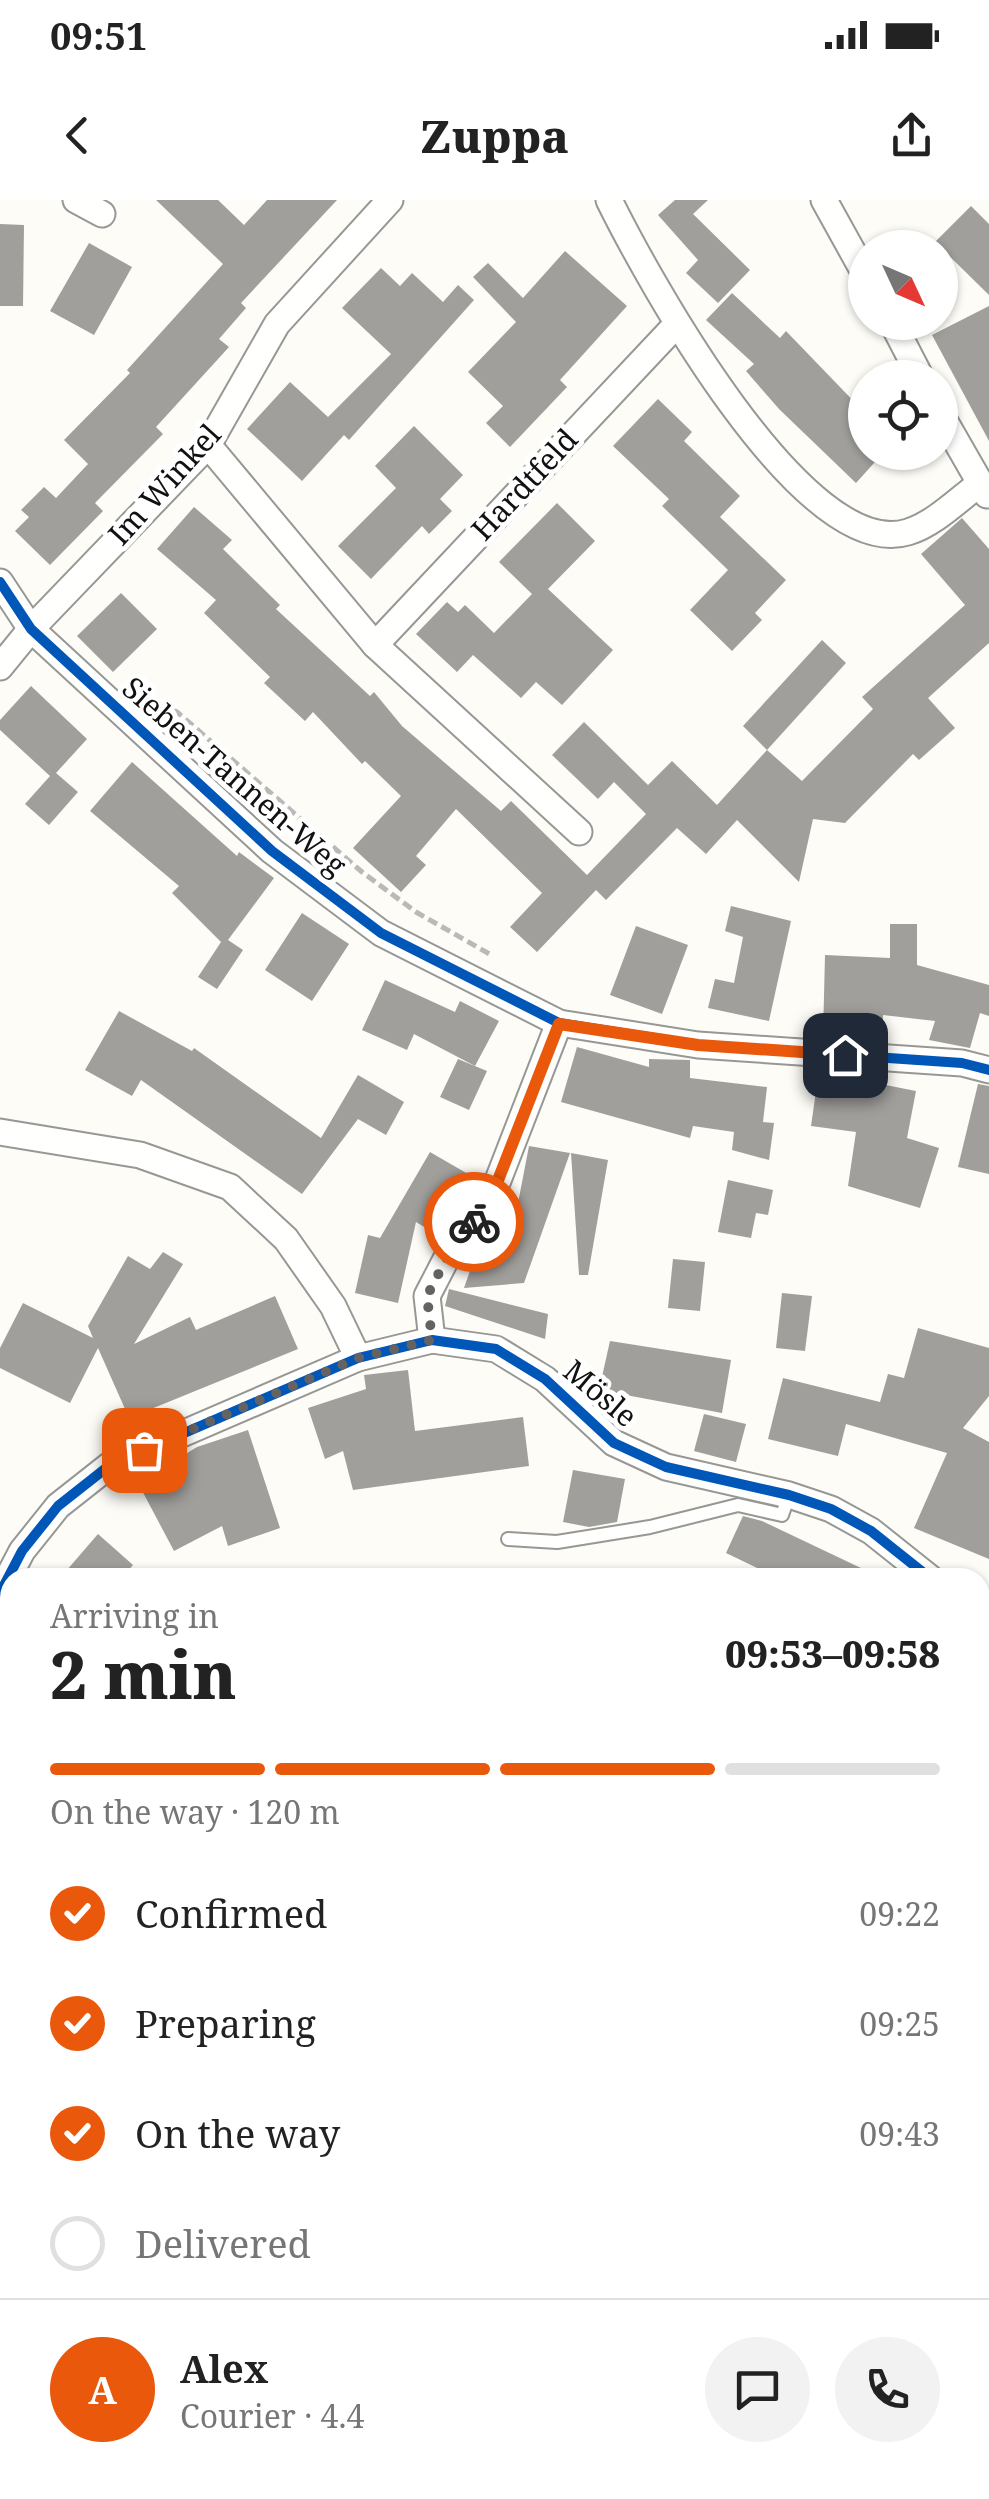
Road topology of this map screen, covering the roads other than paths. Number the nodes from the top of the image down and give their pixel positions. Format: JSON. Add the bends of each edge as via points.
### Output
{"nodes":[{"id":1,"x":76,"y":200,"type":"edge"},
{"id":2,"x":390,"y":200,"type":"edge"},
{"id":3,"x":609,"y":200,"type":"edge"},
{"id":4,"x":824,"y":200,"type":"edge"},
{"id":5,"x":102,"y":214,"type":"dead end"},
{"id":6,"x":848,"y":243,"type":"edge"},
{"id":7,"x":676,"y":326,"type":"junction"},
{"id":8,"x":958,"y":444,"type":"edge"},
{"id":9,"x":208,"y":445,"type":"junction"},
{"id":10,"x":984,"y":490,"type":"edge"},
{"id":11,"x":0,"y":582,"type":"edge"},
{"id":12,"x":30,"y":629,"type":"junction"},
{"id":13,"x":375,"y":645,"type":"junction"},
{"id":14,"x":0,"y":667,"type":"edge"},
{"id":15,"x":579,"y":832,"type":"dead end"},
{"id":16,"x":559,"y":1024,"type":"junction"},
{"id":17,"x":989,"y":1070,"type":"edge"},
{"id":18,"x":0,"y":1132,"type":"edge"},
{"id":19,"x":432,"y":1340,"type":"junction"},
{"id":20,"x":358,"y":1358,"type":"junction"},
{"id":21,"x":789,"y":1494,"type":"junction"},
{"id":22,"x":508,"y":1539,"type":"dead end"},
{"id":23,"x":13,"y":1568,"type":"edge"},
{"id":24,"x":917,"y":1568,"type":"edge"}],
"edges":[{"from":1,"to":5,"type":"street"},
{"from":2,"to":9,"type":"street","name":"Im Winkel","via":[[276,324]]},
{"from":3,"to":7,"type":"street"},
{"from":4,"to":6,"type":"street"},
{"from":7,"to":10,"type":"street","via":[[772,455],[843,520],[873,533],[908,532]]},
{"from":7,"to":13,"type":"street","name":"Hardtfeld"},
{"from":8,"to":10,"type":"street"},
{"from":9,"to":12,"type":"street","name":"Im Winkel"},
{"from":9,"to":13,"type":"street"},
{"from":11,"to":12,"type":"street","name":"Sieben-Tannen-Weg"},
{"from":12,"to":14,"type":"street","name":"Im Winkel"},
{"from":12,"to":16,"type":"street","name":"Sieben-Tannen-Weg","via":[[272,851],[365,921]]},
{"from":13,"to":15,"type":"street"},
{"from":16,"to":17,"type":"street","name":"Sieben-Tannen-Weg","via":[[698,1045]]},
{"from":16,"to":19,"type":"street","via":[[486,1211],[456,1240],[427,1296]]},
{"from":18,"to":20,"type":"street","via":[[140,1155],[230,1187],[286,1239],[333,1306]]},
{"from":19,"to":20,"type":"street","name":"Mösle"},
{"from":19,"to":21,"type":"street","name":"Mösle","via":[[496,1349],[545,1379],[614,1443],[666,1466]]},
{"from":20,"to":23,"type":"street","name":"Mösle","via":[[110,1465],[58,1506]]},
{"from":21,"to":22,"type":"lane","via":[[782,1515],[738,1504],[650,1528],[576,1539]]},
{"from":21,"to":24,"type":"street","name":"Mösle","via":[[871,1531]]}]}
